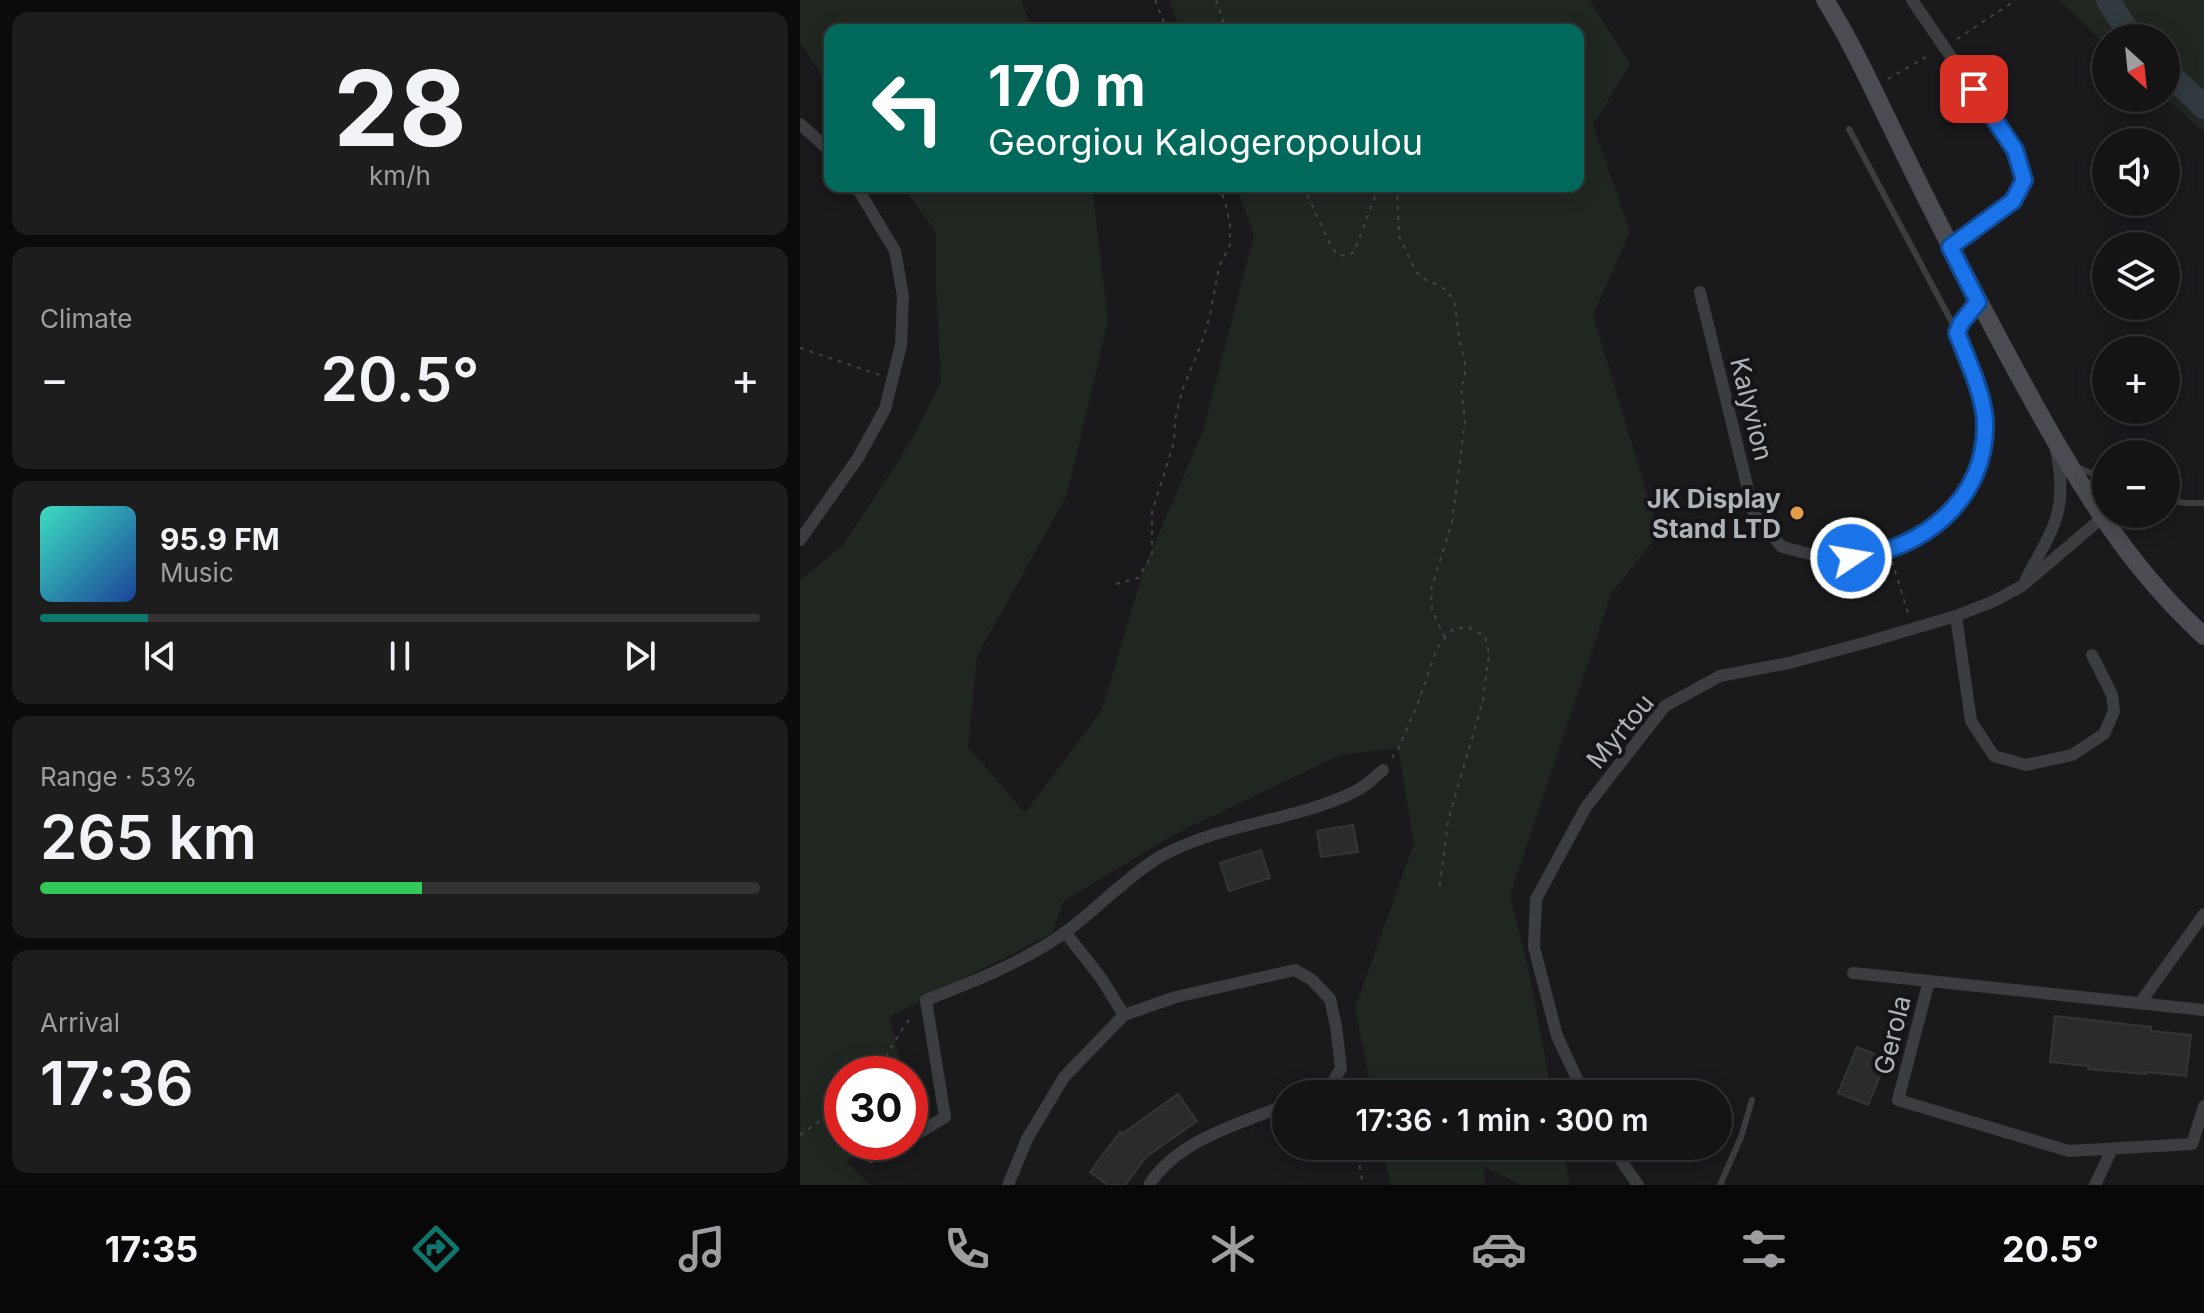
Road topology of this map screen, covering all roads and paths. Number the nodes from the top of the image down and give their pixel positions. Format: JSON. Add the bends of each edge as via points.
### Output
{"nodes":[{"id":1,"x":1155,"y":0,"type":"edge"},
{"id":2,"x":1216,"y":0,"type":"edge"},
{"id":3,"x":1825,"y":0,"type":"edge"},
{"id":4,"x":1912,"y":0,"type":"edge"},
{"id":5,"x":1165,"y":24,"type":"edge"},
{"id":6,"x":1224,"y":24,"type":"edge"},
{"id":7,"x":800,"y":124,"type":"edge"},
{"id":8,"x":1849,"y":129,"type":"dead end"},
{"id":9,"x":824,"y":146,"type":"edge"},
{"id":10,"x":860,"y":192,"type":"edge"},
{"id":11,"x":1221,"y":192,"type":"edge"},
{"id":12,"x":1306,"y":192,"type":"edge"},
{"id":13,"x":1377,"y":192,"type":"edge"},
{"id":14,"x":1397,"y":192,"type":"edge"},
{"id":15,"x":1950,"y":247,"type":"junction"},
{"id":16,"x":1700,"y":292,"type":"dead end"},
{"id":17,"x":1978,"y":302,"type":"junction"},
{"id":18,"x":1957,"y":333,"type":"junction"},
{"id":19,"x":800,"y":348,"type":"edge"},
{"id":20,"x":893,"y":380,"type":"junction"},
{"id":21,"x":2053,"y":439,"type":"junction"},
{"id":22,"x":2068,"y":464,"type":"junction"},
{"id":23,"x":2092,"y":473,"type":"edge"},
{"id":24,"x":2092,"y":500,"type":"edge"},
{"id":25,"x":2180,"y":502,"type":"edge"},
{"id":26,"x":2204,"y":503,"type":"edge"},
{"id":27,"x":2092,"y":526,"type":"edge"},
{"id":28,"x":2111,"y":528,"type":"edge"},
{"id":29,"x":800,"y":540,"type":"edge"},
{"id":30,"x":1888,"y":550,"type":"junction"},
{"id":31,"x":1116,"y":584,"type":"dead end"},
{"id":32,"x":2022,"y":586,"type":"junction"},
{"id":33,"x":1908,"y":612,"type":"dead end"},
{"id":34,"x":1956,"y":616,"type":"junction"},
{"id":35,"x":2204,"y":636,"type":"edge"},
{"id":36,"x":1445,"y":638,"type":"junction"},
{"id":37,"x":2092,"y":655,"type":"dead end"},
{"id":38,"x":1383,"y":770,"type":"joint"},
{"id":39,"x":1439,"y":890,"type":"dead end"},
{"id":40,"x":2204,"y":914,"type":"edge"},
{"id":41,"x":1065,"y":932,"type":"junction"},
{"id":42,"x":1853,"y":973,"type":"dead end"},
{"id":43,"x":1929,"y":981,"type":"junction"},
{"id":44,"x":2140,"y":1003,"type":"junction"},
{"id":45,"x":927,"y":1006,"type":"junction"},
{"id":46,"x":2204,"y":1010,"type":"edge"},
{"id":47,"x":1124,"y":1015,"type":"junction"},
{"id":48,"x":886,"y":1056,"type":"edge"},
{"id":49,"x":1334,"y":1080,"type":"edge"},
{"id":50,"x":1577,"y":1080,"type":"edge"},
{"id":51,"x":1752,"y":1100,"type":"dead end"},
{"id":52,"x":2204,"y":1106,"type":"edge"},
{"id":53,"x":1272,"y":1111,"type":"edge"},
{"id":54,"x":824,"y":1118,"type":"edge"},
{"id":55,"x":928,"y":1127,"type":"edge"},
{"id":56,"x":800,"y":1135,"type":"edge"},
{"id":57,"x":2112,"y":1149,"type":"junction"},
{"id":58,"x":1359,"y":1160,"type":"edge"},
{"id":59,"x":1621,"y":1160,"type":"edge"},
{"id":60,"x":1008,"y":1185,"type":"edge"},
{"id":61,"x":1149,"y":1185,"type":"edge"},
{"id":62,"x":1363,"y":1185,"type":"edge"},
{"id":63,"x":1638,"y":1185,"type":"edge"},
{"id":64,"x":1720,"y":1185,"type":"edge"},
{"id":65,"x":2095,"y":1185,"type":"edge"}],
"edges":[{"from":1,"to":5,"type":"path"},
{"from":2,"to":6,"type":"path"},
{"from":3,"to":15,"type":"street"},
{"from":4,"to":15,"type":"street","via":[[2015,150],[2024,180],[2013,201]]},
{"from":7,"to":9,"type":"street"},
{"from":8,"to":18,"type":"lane"},
{"from":10,"to":20,"type":"street","via":[[895,251],[903,296]]},
{"from":11,"to":31,"type":"path","via":[[1230,245],[1182,391],[1174,442],[1152,512],[1152,555],[1138,578]]},
{"from":12,"to":13,"type":"path","via":[[1332,248],[1347,256],[1354,252]]},
{"from":14,"to":36,"type":"path","via":[[1399,236],[1416,272],[1449,293],[1455,304],[1465,361],[1465,421],[1452,522],[1431,590],[1432,610]]},
{"from":15,"to":17,"type":"street"},
{"from":16,"to":30,"type":"street","name":"Kalyvion","via":[[1754,514],[1782,547],[1834,560]]},
{"from":17,"to":18,"type":"street"},
{"from":17,"to":21,"type":"street"},
{"from":18,"to":30,"type":"street","name":"Kalyvion","via":[[1985,421],[1980,462],[1949,515]]},
{"from":19,"to":20,"type":"path"},
{"from":20,"to":29,"type":"street","via":[[885,409],[858,458]]},
{"from":21,"to":22,"type":"street"},
{"from":21,"to":32,"type":"street","via":[[2062,478],[2060,504],[2048,541]]},
{"from":22,"to":23,"type":"lane"},
{"from":22,"to":24,"type":"street"},
{"from":25,"to":26,"type":"lane"},
{"from":27,"to":32,"type":"street","name":"Myrtou"},
{"from":28,"to":35,"type":"street","via":[[2160,594]]},
{"from":30,"to":33,"type":"path"},
{"from":32,"to":34,"type":"street","name":"Myrtou"},
{"from":34,"to":37,"type":"street","via":[[1971,721],[1994,756],[2026,765],[2072,755],[2104,734],[2114,711],[2112,695]]},
{"from":34,"to":50,"type":"street","name":"Myrtou","via":[[1789,663],[1720,676],[1665,706],[1586,807],[1536,899],[1534,947],[1557,1036]]},
{"from":36,"to":38,"type":"path","via":[[1398,749]]},
{"from":36,"to":39,"type":"path","via":[[1453,629],[1468,627],[1485,636],[1489,653],[1483,700],[1448,821]]},
{"from":38,"to":41,"type":"street","via":[[1357,791],[1330,802],[1212,834],[1158,859]]},
{"from":40,"to":44,"type":"street"},
{"from":41,"to":45,"type":"street","via":[[996,971],[926,1000]]},
{"from":41,"to":47,"type":"street"},
{"from":42,"to":43,"type":"street"},
{"from":43,"to":44,"type":"street"},
{"from":43,"to":57,"type":"street","name":"Gerola","via":[[1898,1100],[2069,1151]]},
{"from":44,"to":46,"type":"street"},
{"from":45,"to":48,"type":"path","via":[[906,1023]]},
{"from":45,"to":55,"type":"street","via":[[945,1117]]},
{"from":47,"to":49,"type":"street","via":[[1176,997],[1295,970],[1330,999],[1341,1068]]},
{"from":47,"to":60,"type":"street","via":[[1064,1077],[1027,1139]]},
{"from":51,"to":64,"type":"lane"},
{"from":52,"to":57,"type":"street","via":[[2192,1144]]},
{"from":53,"to":61,"type":"street","via":[[1181,1151]]},
{"from":54,"to":56,"type":"path"},
{"from":57,"to":65,"type":"street"},
{"from":58,"to":62,"type":"path"},
{"from":59,"to":63,"type":"street"}]}
